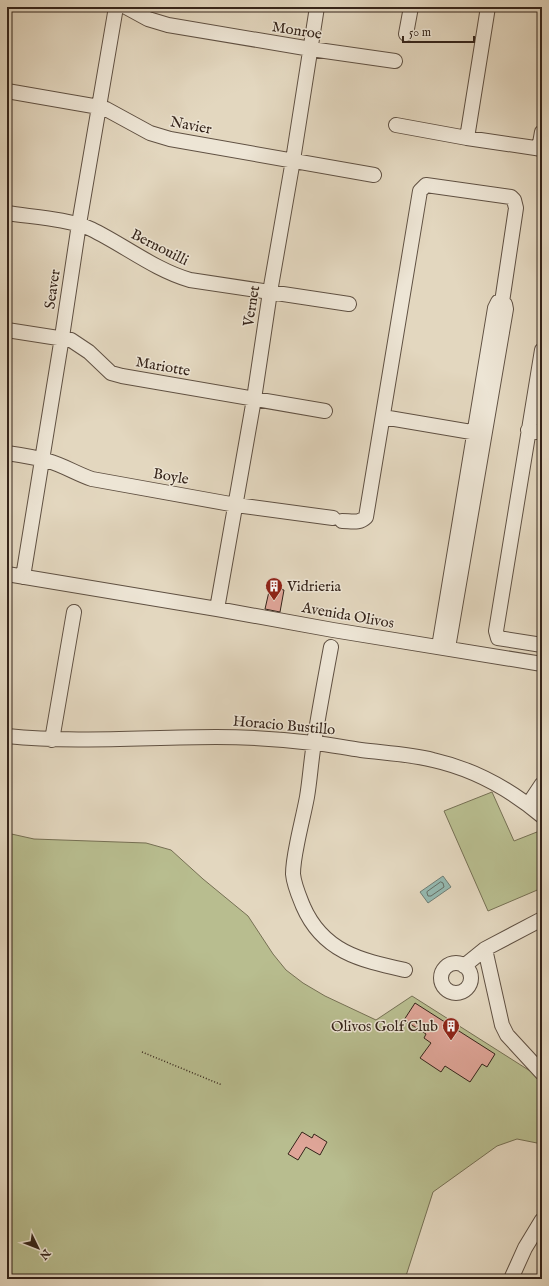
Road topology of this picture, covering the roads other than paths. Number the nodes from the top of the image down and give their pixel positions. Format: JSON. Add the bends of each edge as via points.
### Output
{"nodes":[{"id":1,"x":116,"y":7,"type":"edge"},
{"id":2,"x":126,"y":7,"type":"edge"},
{"id":3,"x":317,"y":7,"type":"edge"},
{"id":4,"x":411,"y":7,"type":"edge"},
{"id":5,"x":488,"y":7,"type":"edge"},
{"id":6,"x":406,"y":34,"type":"dead end"},
{"id":7,"x":311,"y":49,"type":"junction"},
{"id":8,"x":395,"y":61,"type":"dead end"},
{"id":9,"x":7,"y":90,"type":"edge"},
{"id":10,"x":99,"y":107,"type":"junction"},
{"id":11,"x":396,"y":125,"type":"dead end"},
{"id":12,"x":542,"y":132,"type":"edge"},
{"id":13,"x":467,"y":138,"type":"junction"},
{"id":14,"x":540,"y":149,"type":"edge"},
{"id":15,"x":293,"y":160,"type":"junction"},
{"id":16,"x":374,"y":175,"type":"dead end"},
{"id":17,"x":7,"y":213,"type":"edge"},
{"id":18,"x":78,"y":224,"type":"junction"},
{"id":19,"x":270,"y":292,"type":"junction"},
{"id":20,"x":349,"y":304,"type":"dead end"},
{"id":21,"x":7,"y":330,"type":"edge"},
{"id":22,"x":62,"y":337,"type":"junction"},
{"id":23,"x":542,"y":350,"type":"edge"},
{"id":24,"x":254,"y":399,"type":"junction"},
{"id":25,"x":325,"y":411,"type":"dead end"},
{"id":26,"x":383,"y":417,"type":"junction"},
{"id":27,"x":535,"y":432,"type":"edge"},
{"id":28,"x":479,"y":434,"type":"junction"},
{"id":29,"x":7,"y":454,"type":"edge"},
{"id":30,"x":42,"y":459,"type":"junction"},
{"id":31,"x":236,"y":505,"type":"junction"},
{"id":32,"x":7,"y":574,"type":"edge"},
{"id":33,"x":23,"y":577,"type":"junction"},
{"id":34,"x":217,"y":609,"type":"junction"},
{"id":35,"x":74,"y":612,"type":"dead end"},
{"id":36,"x":542,"y":645,"type":"edge"},
{"id":37,"x":331,"y":648,"type":"dead end"},
{"id":38,"x":444,"y":648,"type":"junction"},
{"id":39,"x":542,"y":664,"type":"edge"},
{"id":40,"x":7,"y":736,"type":"edge"},
{"id":41,"x":52,"y":740,"type":"junction"},
{"id":42,"x":314,"y":743,"type":"junction"},
{"id":43,"x":542,"y":784,"type":"edge"},
{"id":44,"x":528,"y":804,"type":"junction"},
{"id":45,"x":542,"y":816,"type":"edge"},
{"id":46,"x":542,"y":919,"type":"edge"},
{"id":47,"x":485,"y":949,"type":"junction"},
{"id":48,"x":464,"y":966,"type":"dead end"},
{"id":49,"x":405,"y":970,"type":"dead end"},
{"id":50,"x":542,"y":1073,"type":"edge"},
{"id":51,"x":542,"y":1220,"type":"edge"},
{"id":52,"x":510,"y":1279,"type":"edge"}],
"edges":[{"from":1,"to":10,"type":"street","name":"Seaver"},
{"from":2,"to":7,"type":"street","name":"Monroe","via":[[161,24]]},
{"from":3,"to":7,"type":"street","name":"Vernet"},
{"from":4,"to":6,"type":"street"},
{"from":5,"to":13,"type":"street"},
{"from":7,"to":8,"type":"street","name":"Monroe"},
{"from":7,"to":15,"type":"street","name":"Vernet"},
{"from":9,"to":10,"type":"street","name":"Navier"},
{"from":10,"to":15,"type":"street","name":"Navier","via":[[164,137]]},
{"from":10,"to":18,"type":"street","name":"Seaver"},
{"from":11,"to":13,"type":"street"},
{"from":12,"to":14,"type":"street"},
{"from":13,"to":14,"type":"street"},
{"from":15,"to":16,"type":"street","name":"Navier"},
{"from":15,"to":19,"type":"street","name":"Vernet"},
{"from":17,"to":18,"type":"street","name":"Bernouilli"},
{"from":18,"to":19,"type":"street","name":"Bernouilli","via":[[181,278]]},
{"from":18,"to":22,"type":"street","name":"Seaver"},
{"from":19,"to":20,"type":"street","name":"Bernouilli"},
{"from":19,"to":24,"type":"street","name":"Vernet"},
{"from":21,"to":22,"type":"street","name":"Mariotte"},
{"from":22,"to":24,"type":"street","name":"Mariotte","via":[[89,352],[111,373]]},
{"from":22,"to":30,"type":"street","name":"Seaver"},
{"from":23,"to":27,"type":"street"},
{"from":24,"to":25,"type":"street","name":"Mariotte"},
{"from":24,"to":31,"type":"street","name":"Vernet"},
{"from":26,"to":28,"type":"street"},
{"from":26,"to":28,"type":"street","via":[[420,192],[426,185],[511,197],[516,208],[502,302],[506,309]]},
{"from":26,"to":31,"type":"street","name":"Boyle","via":[[366,517],[363,520],[357,522]]},
{"from":27,"to":36,"type":"street","via":[[496,631],[498,638]]},
{"from":28,"to":38,"type":"street"},
{"from":29,"to":30,"type":"street","name":"Boyle"},
{"from":30,"to":31,"type":"street","name":"Boyle","via":[[92,479]]},
{"from":30,"to":33,"type":"street","name":"Seaver"},
{"from":31,"to":34,"type":"street","name":"Vernet"},
{"from":32,"to":33,"type":"street","name":"Avenida Olivos"},
{"from":33,"to":34,"type":"street","name":"Avenida Olivos"},
{"from":34,"to":38,"type":"street","name":"Avenida Olivos"},
{"from":35,"to":41,"type":"street"},
{"from":37,"to":42,"type":"street"},
{"from":38,"to":39,"type":"street","name":"Avenida Olivos"},
{"from":40,"to":41,"type":"street","name":"Horacio Bustillo"},
{"from":41,"to":42,"type":"street","name":"Horacio Bustillo","via":[[217,737]]},
{"from":42,"to":44,"type":"street","name":"Horacio Bustillo","via":[[434,760],[478,775]]},
{"from":42,"to":49,"type":"street","via":[[307,796],[294,859],[293,874],[297,892],[310,921],[331,944],[359,959]]},
{"from":43,"to":44,"type":"street"},
{"from":44,"to":45,"type":"street","name":"Horacio Bustillo"},
{"from":46,"to":47,"type":"street"},
{"from":47,"to":48,"type":"street"},
{"from":47,"to":50,"type":"street","via":[[502,1025],[507,1035]]},
{"from":51,"to":52,"type":"street"}]}
